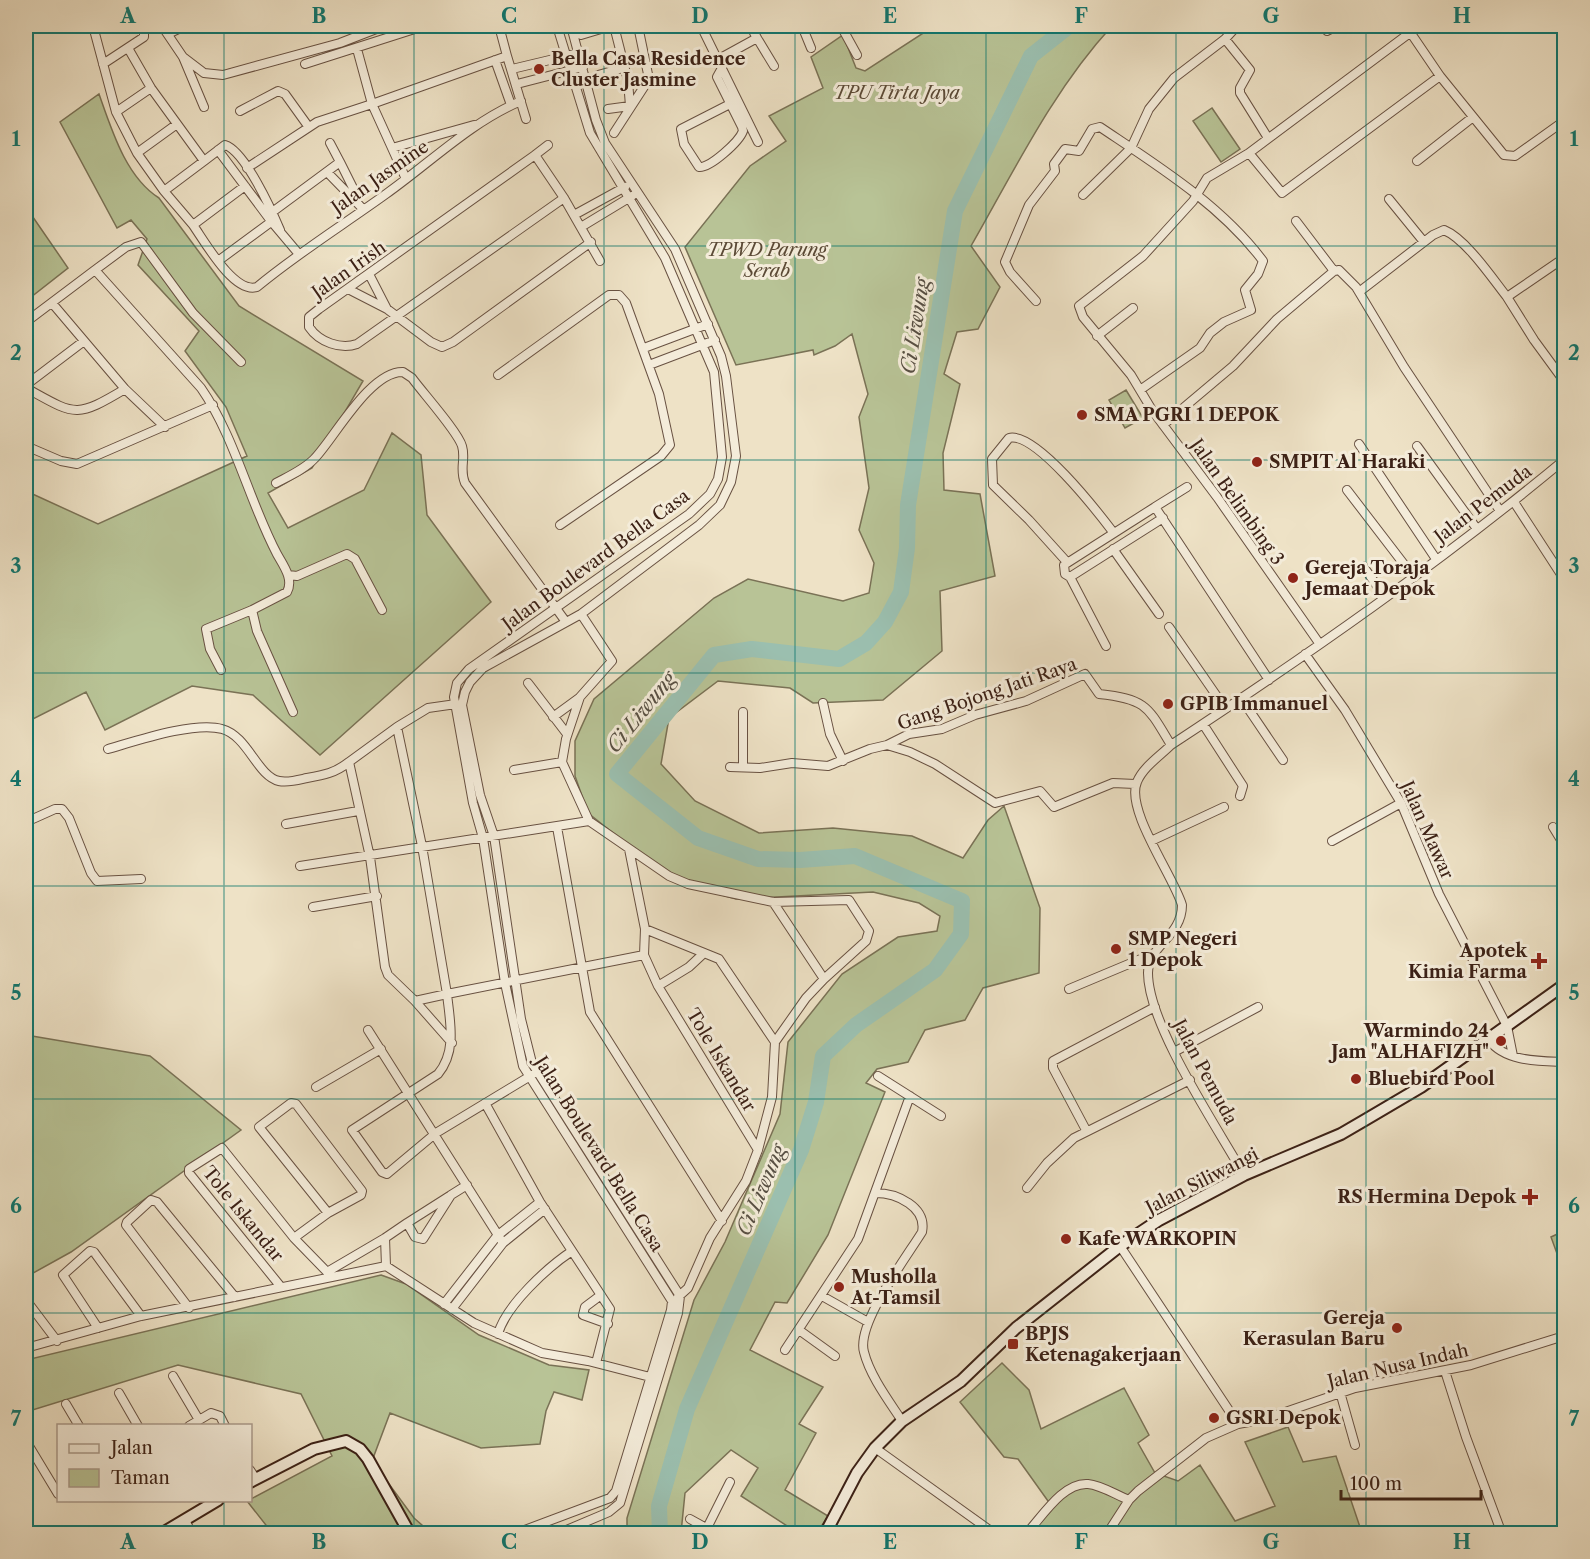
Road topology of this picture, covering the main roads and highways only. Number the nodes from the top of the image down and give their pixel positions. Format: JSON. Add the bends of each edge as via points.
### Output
{"nodes":[{"id":1,"x":1564,"y":985,"type":"edge"},
{"id":2,"x":252,"y":1477,"type":"edge"},
{"id":3,"x":215,"y":1502,"type":"edge"},
{"id":4,"x":161,"y":1533,"type":"edge"},
{"id":5,"x":410,"y":1533,"type":"edge"},
{"id":6,"x":825,"y":1533,"type":"edge"}],
"edges":[{"from":1,"to":6,"type":"main road","name":"Jalan Siliwangi","via":[[1421,1087],[1341,1134],[1244,1175],[1159,1220],[1120,1246],[1016,1328],[961,1381],[902,1421],[857,1473]]},
{"from":2,"to":5,"type":"main road","via":[[314,1449],[346,1441],[368,1459]]},
{"from":3,"to":4,"type":"main road"}]}
